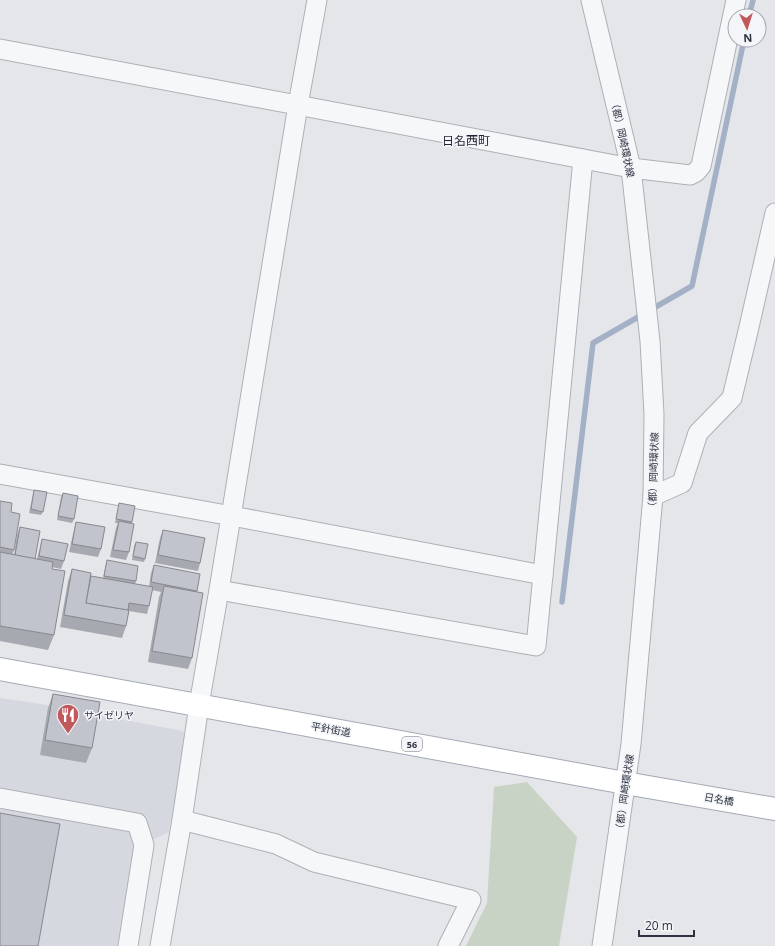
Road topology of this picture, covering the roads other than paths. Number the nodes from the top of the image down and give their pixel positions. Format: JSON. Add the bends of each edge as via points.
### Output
{"nodes":[{"id":1,"x":316,"y":0,"type":"edge"},
{"id":2,"x":591,"y":0,"type":"edge"},
{"id":3,"x":736,"y":0,"type":"edge"},
{"id":4,"x":0,"y":49,"type":"edge"},
{"id":5,"x":298,"y":105,"type":"junction"},
{"id":6,"x":583,"y":159,"type":"junction"},
{"id":7,"x":631,"y":168,"type":"junction"},
{"id":8,"x":775,"y":213,"type":"edge"},
{"id":9,"x":0,"y":474,"type":"edge"},
{"id":10,"x":653,"y":496,"type":"junction"},
{"id":11,"x":232,"y":516,"type":"junction"},
{"id":12,"x":543,"y":575,"type":"junction"},
{"id":13,"x":219,"y":590,"type":"junction"},
{"id":14,"x":0,"y":669,"type":"edge"},
{"id":15,"x":199,"y":705,"type":"junction"},
{"id":16,"x":625,"y":783,"type":"junction"},
{"id":17,"x":662,"y":789,"type":"joint"},
{"id":18,"x":0,"y":798,"type":"edge"},
{"id":19,"x":775,"y":809,"type":"edge"},
{"id":20,"x":182,"y":820,"type":"junction"},
{"id":21,"x":128,"y":946,"type":"edge"},
{"id":22,"x":160,"y":946,"type":"edge"},
{"id":23,"x":448,"y":946,"type":"edge"},
{"id":24,"x":602,"y":946,"type":"edge"}],
"edges":[{"from":1,"to":5,"type":"street"},
{"from":2,"to":7,"type":"street","name":"（都）岡崎環状線"},
{"from":3,"to":7,"type":"street","via":[[701,166],[690,175]]},
{"from":4,"to":5,"type":"street"},
{"from":5,"to":6,"type":"street"},
{"from":5,"to":11,"type":"street"},
{"from":6,"to":7,"type":"street"},
{"from":6,"to":12,"type":"street"},
{"from":7,"to":10,"type":"street","name":"（都）岡崎環状線","via":[[649,333],[654,414]]},
{"from":8,"to":10,"type":"street","via":[[732,398],[698,433],[682,483]]},
{"from":9,"to":11,"type":"street"},
{"from":10,"to":16,"type":"street","name":"（都）岡崎環状線","via":[[631,744]]},
{"from":11,"to":12,"type":"street"},
{"from":11,"to":13,"type":"street"},
{"from":12,"to":13,"type":"street","via":[[536,646]]},
{"from":13,"to":15,"type":"street"},
{"from":14,"to":15,"type":"main road","name":"平針街道","number":"56"},
{"from":15,"to":16,"type":"main road","name":"平針街道","number":"56"},
{"from":15,"to":20,"type":"street"},
{"from":16,"to":17,"type":"main road","name":"平針街道","number":"56"},
{"from":16,"to":24,"type":"street","name":"（都）岡崎環状線"},
{"from":17,"to":19,"type":"main road","name":"日名橋","number":"56"},
{"from":18,"to":21,"type":"street","via":[[137,823],[144,845]]},
{"from":20,"to":22,"type":"street"},
{"from":20,"to":23,"type":"street","via":[[276,844],[314,862],[471,900]]}]}
